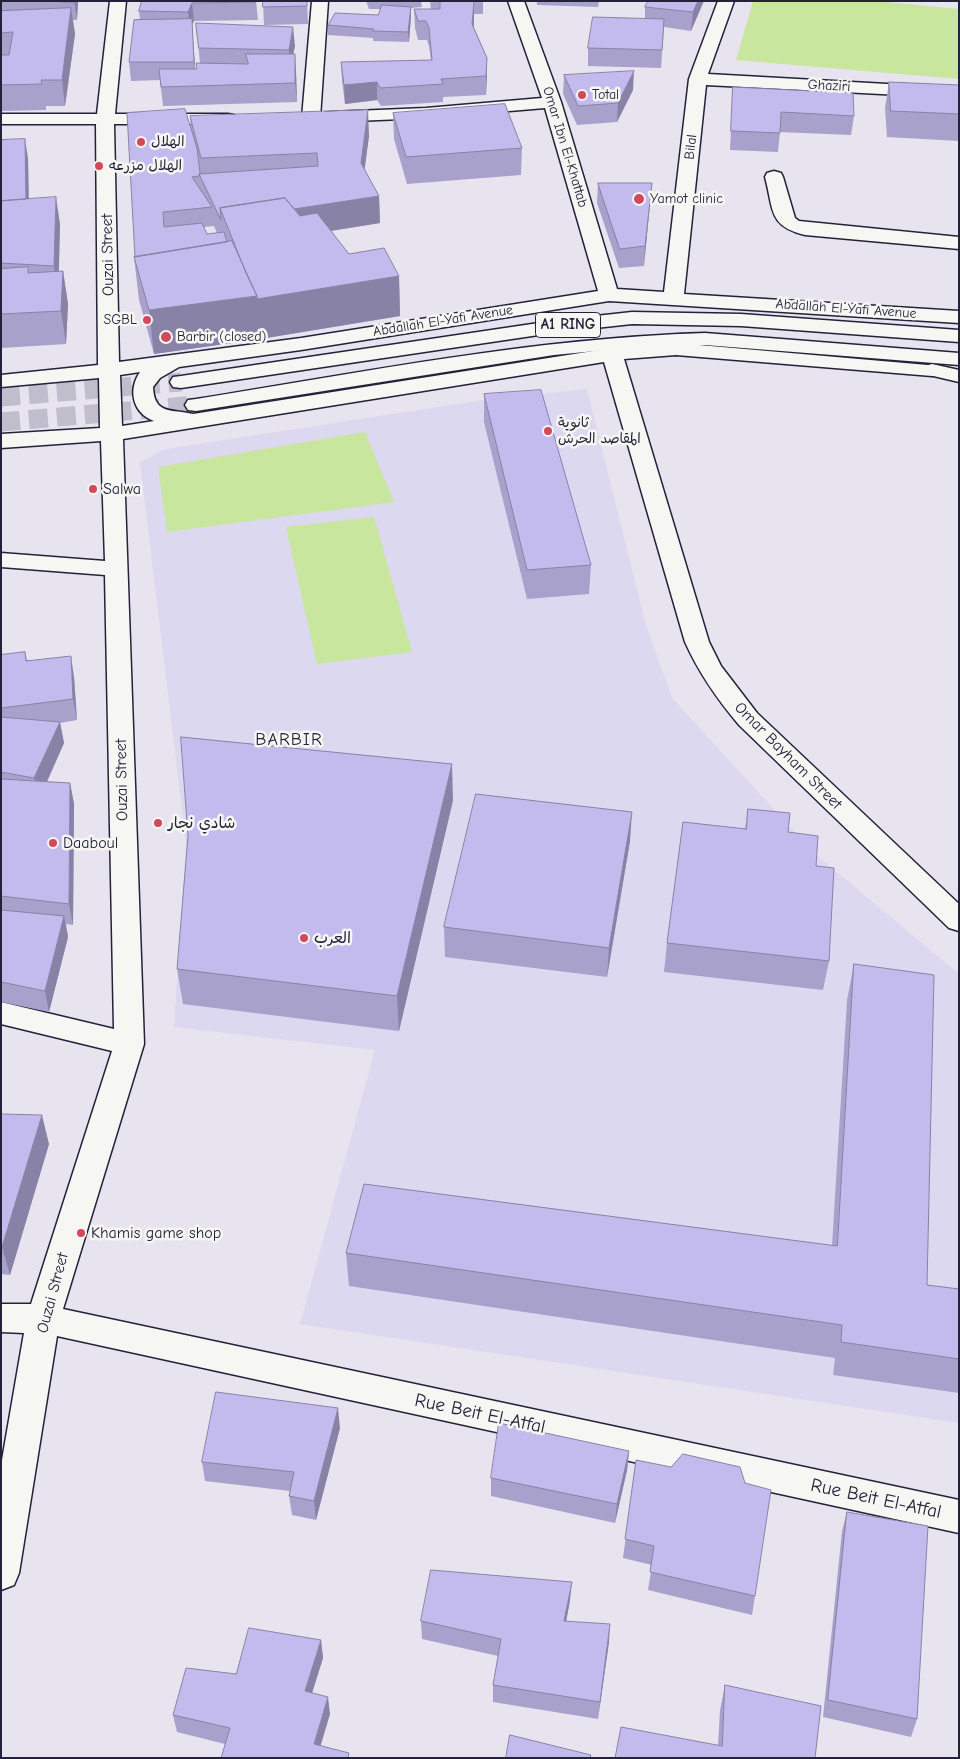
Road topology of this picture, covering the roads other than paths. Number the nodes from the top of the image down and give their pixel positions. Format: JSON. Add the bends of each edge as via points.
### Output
{"nodes":[{"id":1,"x":118,"y":1,"type":"edge"},
{"id":2,"x":320,"y":1,"type":"edge"},
{"id":3,"x":516,"y":1,"type":"edge"},
{"id":4,"x":726,"y":1,"type":"edge"},
{"id":5,"x":115,"y":34,"type":"junction"},
{"id":6,"x":134,"y":34,"type":"edge"},
{"id":7,"x":698,"y":79,"type":"junction"},
{"id":8,"x":959,"y":93,"type":"edge"},
{"id":9,"x":552,"y":102,"type":"junction"},
{"id":10,"x":291,"y":118,"type":"edge"},
{"id":11,"x":311,"y":118,"type":"junction"},
{"id":12,"x":1,"y":119,"type":"edge"},
{"id":13,"x":242,"y":119,"type":"edge"},
{"id":14,"x":105,"y":120,"type":"junction"},
{"id":15,"x":774,"y":177,"type":"dead end"},
{"id":16,"x":959,"y":244,"type":"edge"},
{"id":17,"x":609,"y":295,"type":"junction"},
{"id":18,"x":674,"y":297,"type":"junction"},
{"id":19,"x":959,"y":317,"type":"edge"},
{"id":20,"x":959,"y":336,"type":"edge"},
{"id":21,"x":612,"y":354,"type":"junction"},
{"id":22,"x":959,"y":359,"type":"edge"},
{"id":23,"x":932,"y":370,"type":"junction"},
{"id":24,"x":109,"y":371,"type":"junction"},
{"id":25,"x":180,"y":372,"type":"junction"},
{"id":26,"x":959,"y":372,"type":"edge"},
{"id":27,"x":959,"y":376,"type":"edge"},
{"id":28,"x":1,"y":381,"type":"edge"},
{"id":29,"x":195,"y":413,"type":"junction"},
{"id":30,"x":112,"y":434,"type":"junction"},
{"id":31,"x":1,"y":441,"type":"edge"},
{"id":32,"x":1,"y":560,"type":"edge"},
{"id":33,"x":117,"y":569,"type":"junction"},
{"id":34,"x":959,"y":921,"type":"edge"},
{"id":35,"x":1,"y":1013,"type":"edge"},
{"id":36,"x":129,"y":1044,"type":"junction"},
{"id":37,"x":1,"y":1318,"type":"edge"},
{"id":38,"x":43,"y":1319,"type":"junction"},
{"id":39,"x":959,"y":1517,"type":"edge"},
{"id":40,"x":1,"y":1573,"type":"edge"}],
"edges":[{"from":1,"to":5,"type":"main road","name":"Ouzai Street"},
{"from":2,"to":11,"type":"main road"},
{"from":3,"to":9,"type":"main road","name":"Omar Ibn El-Khattab"},
{"from":4,"to":7,"type":"main road","name":"Bilal"},
{"from":5,"to":6,"type":"main road"},
{"from":5,"to":14,"type":"main road","name":"Ouzai Street"},
{"from":7,"to":8,"type":"main road","name":"Ghaziri"},
{"from":7,"to":18,"type":"main road","name":"Bilal"},
{"from":9,"to":11,"type":"main road","via":[[426,113]]},
{"from":9,"to":17,"type":"main road","name":"Omar Ibn El-Khattab"},
{"from":10,"to":11,"type":"main road"},
{"from":12,"to":14,"type":"main road"},
{"from":13,"to":14,"type":"main road"},
{"from":14,"to":24,"type":"main road","name":"Ouzai Street"},
{"from":15,"to":16,"type":"main road","via":[[786,221],[792,225],[805,229]]},
{"from":17,"to":18,"type":"main road","name":"Abdallah El-Yafi Avenue"},
{"from":17,"to":25,"type":"main road","name":"Abdallah El-Yafi Avenue","via":[[301,344]]},
{"from":18,"to":19,"type":"main road","name":"Abdallah El-Yafi Avenue"},
{"from":20,"to":25,"type":"main road","name":"Abdallah El-Yafi Avenue","number":"A1 RING","via":[[741,320],[632,318]]},
{"from":21,"to":23,"type":"main road","via":[[676,349]]},
{"from":21,"to":29,"type":"main road"},
{"from":21,"to":34,"type":"main road","name":"Omar Bayham Street","via":[[687,613],[709,667],[748,719]]},
{"from":22,"to":29,"type":"main road","number":"A1 RING","via":[[705,339],[637,340],[554,349]]},
{"from":23,"to":26,"type":"main road"},
{"from":23,"to":27,"type":"main road"},
{"from":24,"to":25,"type":"main road","name":"Abdallah El-Yafi Avenue"},
{"from":24,"to":28,"type":"main road","name":"Abdallah El-Yafi Avenue"},
{"from":24,"to":30,"type":"main road","name":"Ouzai Street"},
{"from":25,"to":29,"type":"main road","via":[[148,375],[142,390],[148,407],[156,414]]},
{"from":29,"to":30,"type":"main road"},
{"from":30,"to":31,"type":"main road"},
{"from":30,"to":33,"type":"main road","name":"Ouzai Street"},
{"from":32,"to":33,"type":"main road","via":[[20,564]]},
{"from":33,"to":36,"type":"main road","name":"Ouzai Street"},
{"from":35,"to":36,"type":"main road"},
{"from":36,"to":38,"type":"main road","name":"Ouzai Street"},
{"from":37,"to":38,"type":"main road","name":"Rue Beit El-Atfal"},
{"from":38,"to":39,"type":"main road","name":"Rue Beit El-Atfal"},
{"from":38,"to":40,"type":"main road","name":"Ouzai Street"}]}
